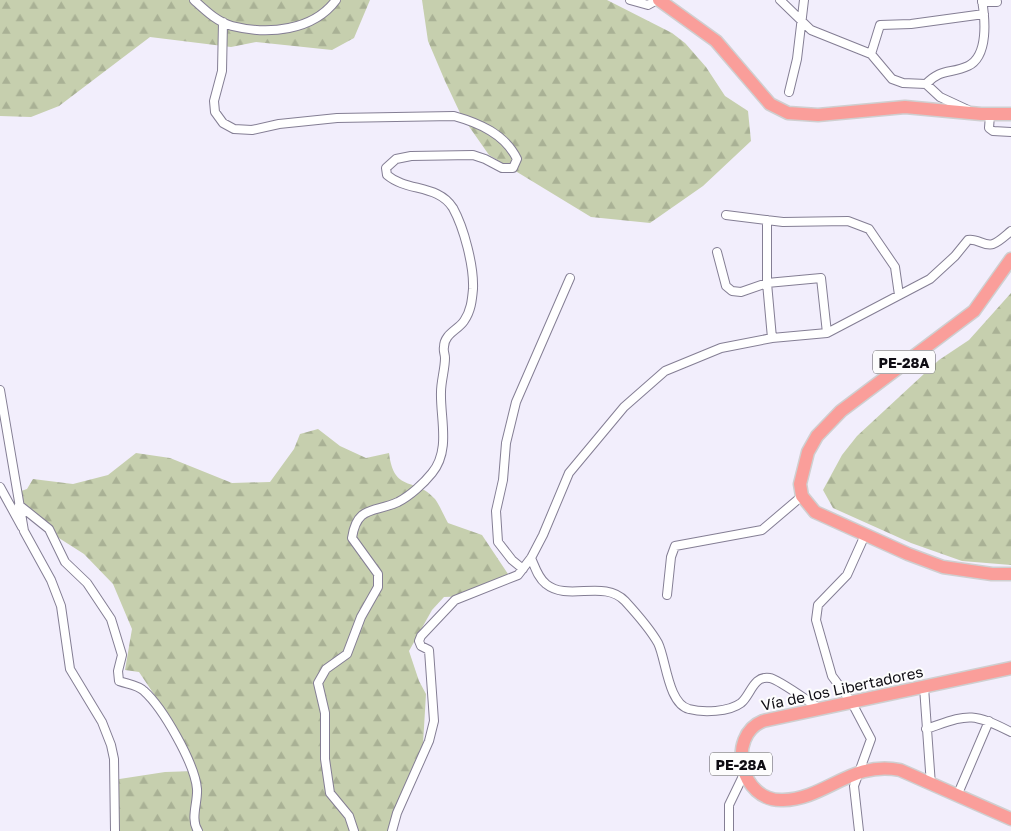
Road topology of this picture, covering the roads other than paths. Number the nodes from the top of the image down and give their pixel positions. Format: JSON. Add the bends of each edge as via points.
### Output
{"nodes":[{"id":1,"x":194,"y":0,"type":"edge"},
{"id":2,"x":336,"y":0,"type":"edge"},
{"id":3,"x":630,"y":0,"type":"edge"},
{"id":4,"x":780,"y":0,"type":"edge"},
{"id":5,"x":804,"y":0,"type":"edge"},
{"id":6,"x":664,"y":1,"type":"edge"},
{"id":7,"x":982,"y":1,"type":"edge"},
{"id":8,"x":997,"y":2,"type":"dead end"},
{"id":9,"x":984,"y":14,"type":"junction"},
{"id":10,"x":222,"y":22,"type":"junction"},
{"id":11,"x":801,"y":23,"type":"junction"},
{"id":12,"x":870,"y":54,"type":"junction"},
{"id":13,"x":926,"y":84,"type":"junction"},
{"id":14,"x":789,"y":92,"type":"dead end"},
{"id":15,"x":974,"y":113,"type":"junction"},
{"id":16,"x":1011,"y":114,"type":"edge"},
{"id":17,"x":990,"y":115,"type":"junction"},
{"id":18,"x":1011,"y":132,"type":"edge"},
{"id":19,"x":726,"y":216,"type":"dead end"},
{"id":20,"x":767,"y":220,"type":"junction"},
{"id":21,"x":1011,"y":231,"type":"edge"},
{"id":22,"x":717,"y":252,"type":"dead end"},
{"id":23,"x":1011,"y":259,"type":"edge"},
{"id":24,"x":570,"y":278,"type":"dead end"},
{"id":25,"x":767,"y":283,"type":"junction"},
{"id":26,"x":899,"y":295,"type":"junction"},
{"id":27,"x":827,"y":333,"type":"junction"},
{"id":28,"x":772,"y":338,"type":"junction"},
{"id":29,"x":0,"y":390,"type":"edge"},
{"id":30,"x":0,"y":487,"type":"edge"},
{"id":31,"x":802,"y":496,"type":"junction"},
{"id":32,"x":20,"y":505,"type":"junction"},
{"id":33,"x":24,"y":531,"type":"junction"},
{"id":34,"x":865,"y":535,"type":"junction"},
{"id":35,"x":531,"y":558,"type":"junction"},
{"id":36,"x":523,"y":568,"type":"junction"},
{"id":37,"x":1011,"y":574,"type":"edge"},
{"id":38,"x":667,"y":595,"type":"dead end"},
{"id":39,"x":1011,"y":668,"type":"edge"},
{"id":40,"x":924,"y":687,"type":"junction"},
{"id":41,"x":852,"y":703,"type":"junction"},
{"id":42,"x":818,"y":708,"type":"junction"},
{"id":43,"x":989,"y":721,"type":"junction"},
{"id":44,"x":926,"y":729,"type":"junction"},
{"id":45,"x":1011,"y":732,"type":"edge"},
{"id":46,"x":859,"y":772,"type":"junction"},
{"id":47,"x":744,"y":774,"type":"junction"},
{"id":48,"x":932,"y":785,"type":"junction"},
{"id":49,"x":957,"y":796,"type":"junction"},
{"id":50,"x":1010,"y":817,"type":"edge"},
{"id":51,"x":115,"y":831,"type":"edge"},
{"id":52,"x":198,"y":831,"type":"edge"},
{"id":53,"x":354,"y":831,"type":"edge"},
{"id":54,"x":392,"y":831,"type":"edge"},
{"id":55,"x":728,"y":831,"type":"edge"},
{"id":56,"x":859,"y":831,"type":"edge"}],
"edges":[{"from":1,"to":10,"type":"street"},
{"from":2,"to":10,"type":"street","via":[[318,17],[281,29],[233,26]]},
{"from":3,"to":6,"type":"street","via":[[648,5]]},
{"from":4,"to":11,"type":"street"},
{"from":5,"to":11,"type":"street"},
{"from":6,"to":15,"type":"highway","via":[[716,41],[770,104],[788,113],[818,115],[905,107]]},
{"from":7,"to":8,"type":"street"},
{"from":7,"to":9,"type":"street"},
{"from":9,"to":12,"type":"street","via":[[880,25]]},
{"from":9,"to":13,"type":"street","via":[[982,49],[977,59],[969,66],[936,74]]},
{"from":10,"to":53,"type":"street","via":[[222,71],[214,101],[215,112],[223,123],[234,129],[252,130],[337,118],[454,116],[489,129],[517,159],[513,168],[506,168],[473,155],[411,156],[396,159],[386,168],[387,175],[393,180],[435,192],[452,206],[460,223],[473,286],[470,312],[444,344],[440,391],[442,456],[432,474],[400,501],[371,509],[360,516],[353,527],[352,538],[378,574],[378,587],[361,617],[347,654],[326,670],[318,683],[326,713],[325,759],[330,793],[349,816]]},
{"from":11,"to":12,"type":"street"},
{"from":11,"to":14,"type":"street"},
{"from":12,"to":13,"type":"street","via":[[892,79]]},
{"from":13,"to":15,"type":"street","via":[[940,96]]},
{"from":15,"to":17,"type":"highway"},
{"from":16,"to":17,"type":"highway"},
{"from":17,"to":18,"type":"street","via":[[989,128]]},
{"from":19,"to":20,"type":"street"},
{"from":20,"to":25,"type":"street"},
{"from":20,"to":26,"type":"street","via":[[848,221],[869,229],[895,267]]},
{"from":21,"to":26,"type":"street","via":[[993,244],[974,238],[968,240],[944,268]]},
{"from":22,"to":25,"type":"street","via":[[728,290],[741,292]]},
{"from":23,"to":31,"type":"highway","number":"PE-28A","via":[[974,310],[841,411],[818,436],[803,469]]},
{"from":24,"to":36,"type":"street","via":[[516,402],[506,443],[496,511],[498,542]]},
{"from":25,"to":27,"type":"street","via":[[821,278]]},
{"from":25,"to":28,"type":"street"},
{"from":26,"to":27,"type":"street"},
{"from":27,"to":28,"type":"street"},
{"from":28,"to":35,"type":"street","via":[[720,348],[686,361],[665,371],[624,407],[569,473]]},
{"from":29,"to":32,"type":"street"},
{"from":30,"to":33,"type":"street"},
{"from":31,"to":34,"type":"highway","via":[[816,512]]},
{"from":31,"to":38,"type":"street","via":[[762,530],[676,546]]},
{"from":32,"to":33,"type":"street"},
{"from":32,"to":52,"type":"street","via":[[49,529],[65,562],[87,584],[111,619],[122,655],[119,681],[144,691],[185,751],[197,790],[195,822]]},
{"from":33,"to":51,"type":"street","via":[[51,580],[60,606],[70,669],[102,722],[111,745]]},
{"from":34,"to":37,"type":"highway","via":[[943,567]]},
{"from":34,"to":41,"type":"street","via":[[847,575],[818,605],[816,620],[832,676]]},
{"from":35,"to":36,"type":"street"},
{"from":35,"to":42,"type":"street","via":[[538,575],[554,589],[601,590],[624,600],[658,643],[669,683],[685,708],[728,709],[742,702],[756,682],[766,678],[774,679]]},
{"from":36,"to":54,"type":"street","via":[[506,581],[455,600],[421,636],[421,646],[429,650],[431,662],[434,721],[418,770]]},
{"from":39,"to":40,"type":"highway","name":"Vía de los Libertadores","number":"PE-28A"},
{"from":40,"to":41,"type":"highway","name":"Vía de los Libertadores","number":"PE-28A"},
{"from":40,"to":44,"type":"street"},
{"from":41,"to":42,"type":"highway","name":"Vía de los Libertadores","number":"PE-28A"},
{"from":41,"to":46,"type":"street","via":[[871,739]]},
{"from":42,"to":47,"type":"highway","name":"Vía de los Libertadores","number":"PE-28A","via":[[759,723],[744,747],[741,765]]},
{"from":43,"to":44,"type":"street","via":[[965,716]]},
{"from":43,"to":45,"type":"street"},
{"from":43,"to":49,"type":"street"},
{"from":44,"to":48,"type":"street"},
{"from":46,"to":47,"type":"highway","number":"PE-28A","via":[[795,799],[781,801],[758,791]]},
{"from":46,"to":48,"type":"highway","number":"PE-28A","via":[[889,768]]},
{"from":46,"to":56,"type":"street","via":[[854,786]]},
{"from":47,"to":55,"type":"street","via":[[729,805]]},
{"from":48,"to":49,"type":"highway","number":"PE-28A"},
{"from":49,"to":50,"type":"highway","number":"PE-28A"}]}
